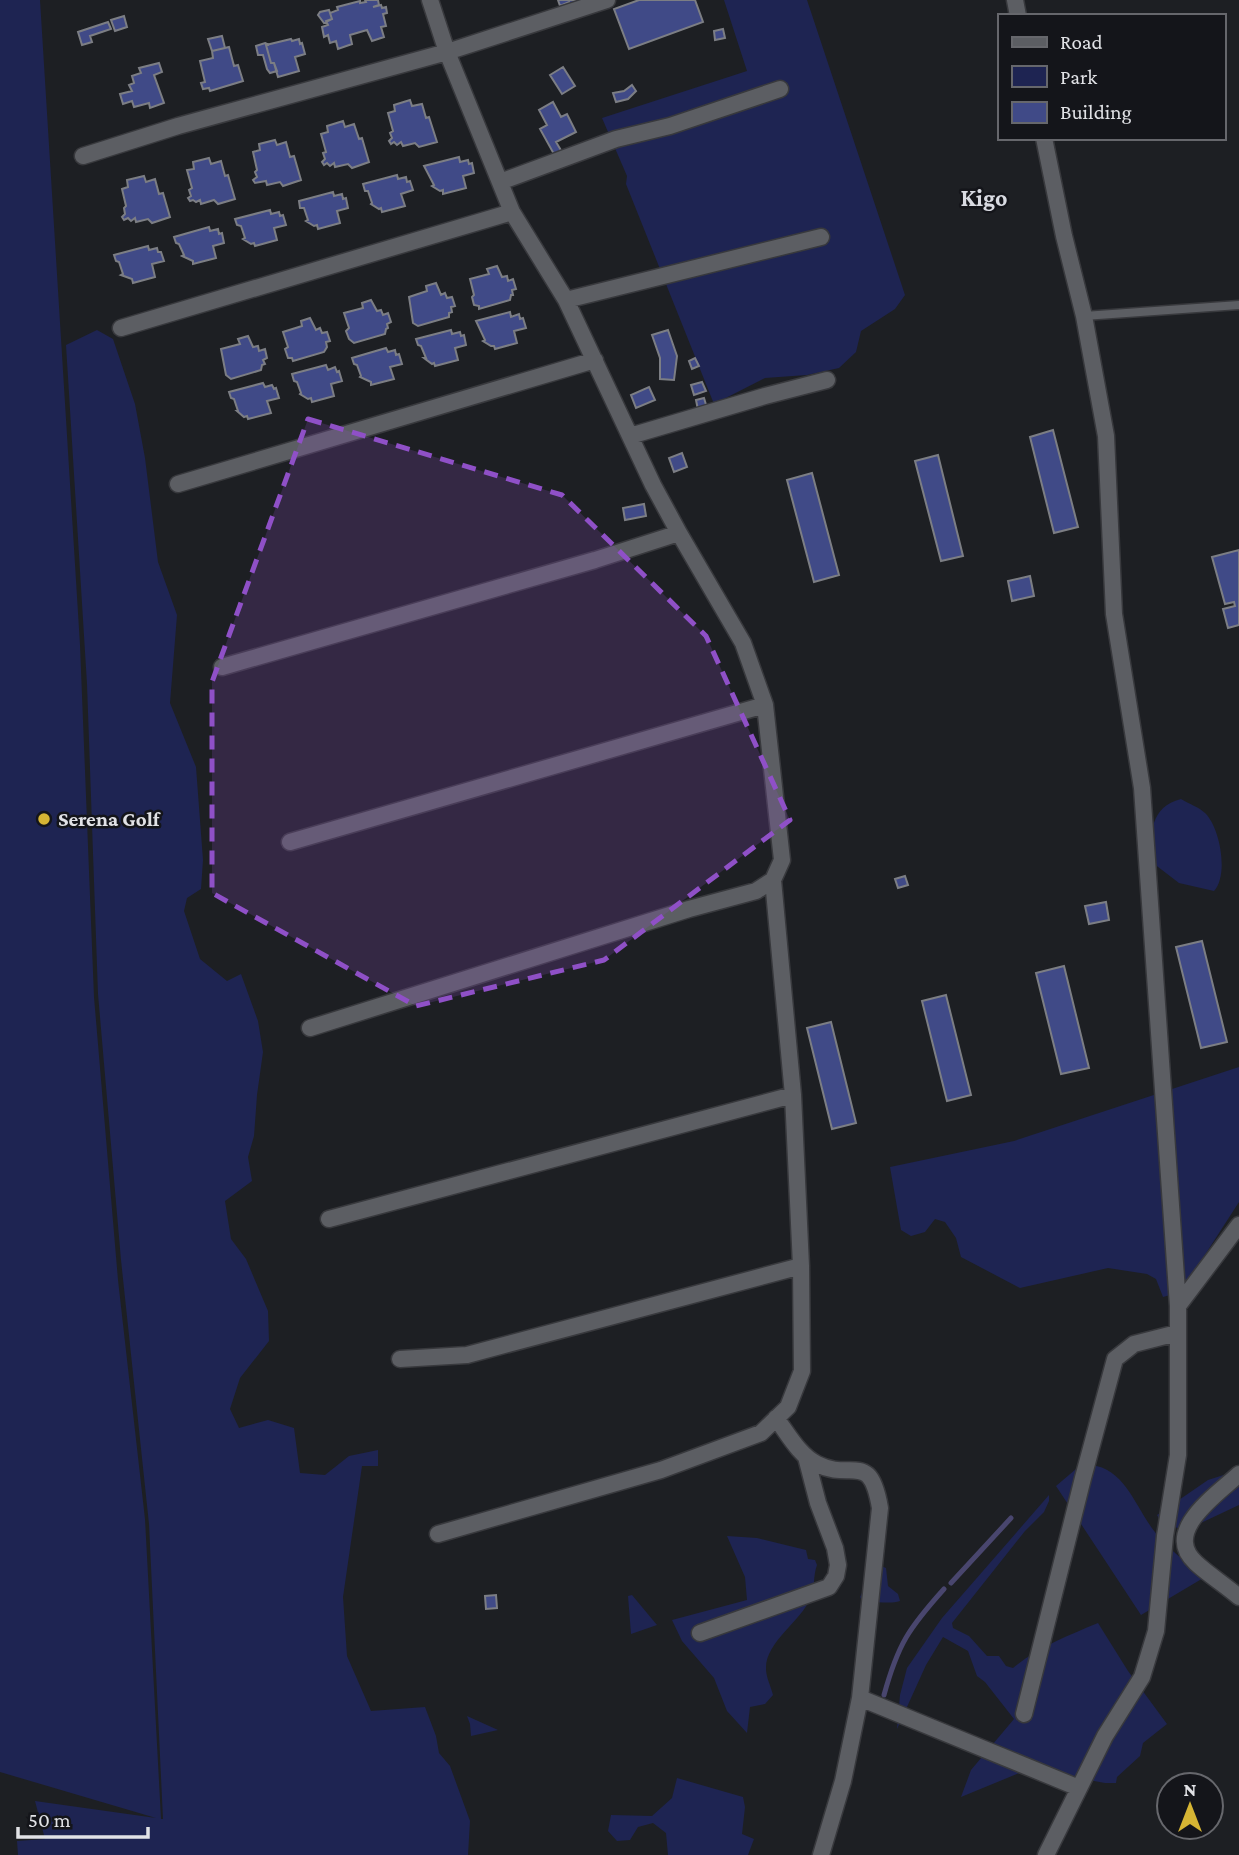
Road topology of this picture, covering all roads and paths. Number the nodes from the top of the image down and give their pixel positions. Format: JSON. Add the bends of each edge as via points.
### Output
{"nodes":[{"id":1,"x":430,"y":0,"type":"edge"},
{"id":2,"x":607,"y":0,"type":"edge"},
{"id":3,"x":447,"y":52,"type":"junction"},
{"id":4,"x":780,"y":89,"type":"dead end"},
{"id":5,"x":1044,"y":140,"type":"edge"},
{"id":6,"x":83,"y":156,"type":"dead end"},
{"id":7,"x":500,"y":183,"type":"junction"},
{"id":8,"x":512,"y":212,"type":"junction"},
{"id":9,"x":821,"y":237,"type":"dead end"},
{"id":10,"x":566,"y":300,"type":"junction"},
{"id":11,"x":1239,"y":305,"type":"edge"},
{"id":12,"x":1084,"y":316,"type":"junction"},
{"id":13,"x":121,"y":327,"type":"dead end"},
{"id":14,"x":596,"y":360,"type":"junction"},
{"id":15,"x":827,"y":380,"type":"dead end"},
{"id":16,"x":630,"y":436,"type":"junction"},
{"id":17,"x":178,"y":484,"type":"dead end"},
{"id":18,"x":679,"y":533,"type":"junction"},
{"id":19,"x":222,"y":667,"type":"dead end"},
{"id":20,"x":765,"y":705,"type":"junction"},
{"id":21,"x":290,"y":842,"type":"dead end"},
{"id":22,"x":773,"y":880,"type":"junction"},
{"id":23,"x":310,"y":1028,"type":"dead end"},
{"id":24,"x":793,"y":1095,"type":"junction"},
{"id":25,"x":329,"y":1219,"type":"dead end"},
{"id":26,"x":1239,"y":1225,"type":"edge"},
{"id":27,"x":801,"y":1266,"type":"junction"},
{"id":28,"x":1178,"y":1306,"type":"junction"},
{"id":29,"x":1177,"y":1332,"type":"junction"},
{"id":30,"x":400,"y":1359,"type":"dead end"},
{"id":31,"x":776,"y":1418,"type":"junction"},
{"id":32,"x":806,"y":1457,"type":"junction"},
{"id":33,"x":1239,"y":1474,"type":"edge"},
{"id":34,"x":438,"y":1534,"type":"dead end"},
{"id":35,"x":1239,"y":1597,"type":"edge"},
{"id":36,"x":700,"y":1633,"type":"dead end"},
{"id":37,"x":860,"y":1698,"type":"junction"},
{"id":38,"x":1024,"y":1714,"type":"dead end"},
{"id":39,"x":1079,"y":1788,"type":"junction"},
{"id":40,"x":821,"y":1855,"type":"edge"},
{"id":41,"x":1046,"y":1855,"type":"edge"}],
"edges":[{"from":1,"to":3,"type":"street"},
{"from":2,"to":3,"type":"street"},
{"from":3,"to":6,"type":"street"},
{"from":3,"to":7,"type":"street"},
{"from":4,"to":7,"type":"street","via":[[616,139]]},
{"from":5,"to":12,"type":"street"},
{"from":7,"to":8,"type":"street"},
{"from":8,"to":10,"type":"street"},
{"from":8,"to":13,"type":"street"},
{"from":9,"to":10,"type":"street"},
{"from":10,"to":14,"type":"street"},
{"from":11,"to":12,"type":"lane"},
{"from":12,"to":28,"type":"street","via":[[1105,436],[1114,614],[1142,788]]},
{"from":14,"to":16,"type":"street"},
{"from":14,"to":17,"type":"street"},
{"from":15,"to":16,"type":"street"},
{"from":16,"to":18,"type":"street"},
{"from":18,"to":19,"type":"street"},
{"from":18,"to":20,"type":"street","via":[[743,643]]},
{"from":20,"to":21,"type":"street"},
{"from":20,"to":22,"type":"street","via":[[782,860]]},
{"from":22,"to":23,"type":"street","via":[[756,891]]},
{"from":22,"to":24,"type":"street"},
{"from":24,"to":25,"type":"street"},
{"from":24,"to":27,"type":"street"},
{"from":26,"to":28,"type":"street"},
{"from":27,"to":30,"type":"street","via":[[467,1354]]},
{"from":27,"to":31,"type":"street","via":[[802,1371],[788,1407]]},
{"from":28,"to":29,"type":"street"},
{"from":29,"to":38,"type":"street","via":[[1134,1344],[1115,1359]]},
{"from":29,"to":39,"type":"street","via":[[1178,1455],[1156,1631],[1142,1677]]},
{"from":31,"to":32,"type":"street"},
{"from":31,"to":34,"type":"street","via":[[761,1433],[661,1470]]},
{"from":32,"to":36,"type":"street","via":[[835,1548],[836,1576],[829,1587]]},
{"from":32,"to":37,"type":"street","via":[[819,1465],[861,1471],[871,1477],[877,1490],[880,1508]]},
{"from":33,"to":35,"type":"street","via":[[1192,1517],[1185,1531],[1193,1561]]},
{"from":37,"to":39,"type":"street"},
{"from":37,"to":40,"type":"street"},
{"from":39,"to":41,"type":"street"}]}
